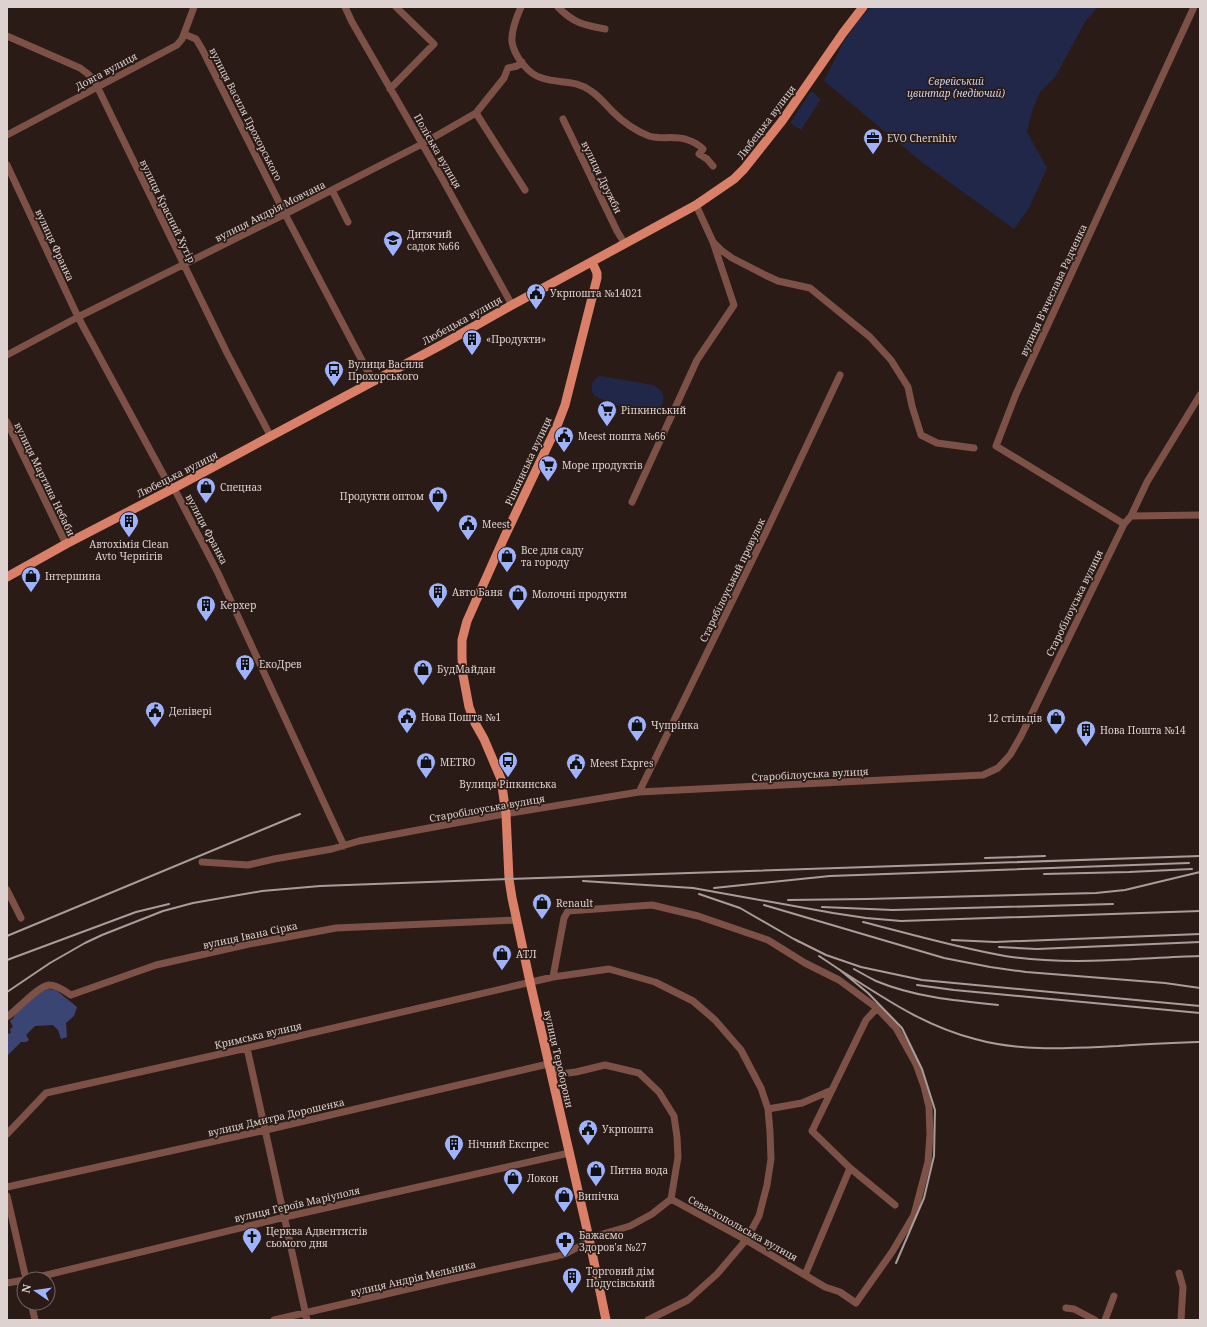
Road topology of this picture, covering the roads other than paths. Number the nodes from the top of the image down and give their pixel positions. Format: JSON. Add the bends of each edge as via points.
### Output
{"nodes":[{"id":1,"x":194,"y":7,"type":"edge"},
{"id":2,"x":345,"y":7,"type":"edge"},
{"id":3,"x":396,"y":7,"type":"edge"},
{"id":4,"x":521,"y":7,"type":"edge"},
{"id":5,"x":558,"y":7,"type":"edge"},
{"id":6,"x":863,"y":7,"type":"edge"},
{"id":7,"x":1194,"y":7,"type":"edge"},
{"id":8,"x":605,"y":29,"type":"dead end"},
{"id":9,"x":184,"y":34,"type":"junction"},
{"id":10,"x":7,"y":36,"type":"edge"},
{"id":11,"x":520,"y":64,"type":"junction"},
{"id":12,"x":97,"y":86,"type":"junction"},
{"id":13,"x":390,"y":89,"type":"junction"},
{"id":14,"x":476,"y":113,"type":"junction"},
{"id":15,"x":562,"y":119,"type":"dead end"},
{"id":16,"x":7,"y":135,"type":"edge"},
{"id":17,"x":422,"y":144,"type":"junction"},
{"id":18,"x":7,"y":165,"type":"edge"},
{"id":19,"x":713,"y":166,"type":"dead end"},
{"id":20,"x":332,"y":190,"type":"junction"},
{"id":21,"x":525,"y":190,"type":"dead end"},
{"id":22,"x":696,"y":205,"type":"junction"},
{"id":23,"x":285,"y":214,"type":"junction"},
{"id":24,"x":348,"y":222,"type":"dead end"},
{"id":25,"x":713,"y":242,"type":"junction"},
{"id":26,"x":625,"y":244,"type":"junction"},
{"id":27,"x":592,"y":262,"type":"junction"},
{"id":28,"x":183,"y":266,"type":"junction"},
{"id":29,"x":512,"y":305,"type":"junction"},
{"id":30,"x":78,"y":317,"type":"junction"},
{"id":31,"x":7,"y":355,"type":"edge"},
{"id":32,"x":840,"y":375,"type":"dead end"},
{"id":33,"x":374,"y":380,"type":"junction"},
{"id":34,"x":1200,"y":395,"type":"edge"},
{"id":35,"x":7,"y":422,"type":"edge"},
{"id":36,"x":271,"y":437,"type":"junction"},
{"id":37,"x":974,"y":448,"type":"dead end"},
{"id":38,"x":174,"y":488,"type":"junction"},
{"id":39,"x":632,"y":502,"type":"dead end"},
{"id":40,"x":1200,"y":514,"type":"edge"},
{"id":41,"x":1130,"y":516,"type":"junction"},
{"id":42,"x":1124,"y":524,"type":"junction"},
{"id":43,"x":66,"y":544,"type":"junction"},
{"id":44,"x":7,"y":577,"type":"edge"},
{"id":45,"x":639,"y":792,"type":"junction"},
{"id":46,"x":506,"y":814,"type":"junction"},
{"id":47,"x":344,"y":846,"type":"junction"},
{"id":48,"x":202,"y":862,"type":"dead end"},
{"id":49,"x":509,"y":872,"type":"joint"},
{"id":50,"x":7,"y":890,"type":"edge"},
{"id":51,"x":21,"y":918,"type":"dead end"},
{"id":52,"x":517,"y":920,"type":"junction"},
{"id":53,"x":553,"y":977,"type":"junction"},
{"id":54,"x":530,"y":982,"type":"junction"},
{"id":55,"x":877,"y":1008,"type":"junction"},
{"id":56,"x":7,"y":1017,"type":"edge"},
{"id":57,"x":247,"y":1048,"type":"junction"},
{"id":58,"x":548,"y":1064,"type":"junction"},
{"id":59,"x":832,"y":1090,"type":"junction"},
{"id":60,"x":768,"y":1109,"type":"junction"},
{"id":61,"x":266,"y":1130,"type":"junction"},
{"id":62,"x":7,"y":1134,"type":"edge"},
{"id":63,"x":569,"y":1153,"type":"junction"},
{"id":64,"x":850,"y":1168,"type":"junction"},
{"id":65,"x":7,"y":1187,"type":"edge"},
{"id":66,"x":7,"y":1196,"type":"edge"},
{"id":67,"x":671,"y":1199,"type":"junction"},
{"id":68,"x":895,"y":1205,"type":"dead end"},
{"id":69,"x":285,"y":1217,"type":"junction"},
{"id":70,"x":589,"y":1238,"type":"junction"},
{"id":71,"x":746,"y":1240,"type":"junction"},
{"id":72,"x":23,"y":1271,"type":"edge"},
{"id":73,"x":56,"y":1273,"type":"edge"},
{"id":74,"x":1179,"y":1273,"type":"dead end"},
{"id":75,"x":805,"y":1275,"type":"junction"},
{"id":76,"x":1114,"y":1296,"type":"dead end"},
{"id":77,"x":1066,"y":1308,"type":"dead end"},
{"id":78,"x":306,"y":1316,"type":"edge"},
{"id":79,"x":274,"y":1320,"type":"edge"},
{"id":80,"x":606,"y":1320,"type":"edge"},
{"id":81,"x":648,"y":1320,"type":"edge"},
{"id":82,"x":1095,"y":1320,"type":"edge"},
{"id":83,"x":1105,"y":1320,"type":"edge"},
{"id":84,"x":1181,"y":1320,"type":"edge"}],
"edges":[{"from":1,"to":9,"type":"street","name":"Довга вулиця"},
{"from":2,"to":13,"type":"street","name":"Поліська вулиця"},
{"from":3,"to":13,"type":"street","via":[[434,44]]},
{"from":4,"to":11,"type":"street","via":[[512,42]]},
{"from":5,"to":8,"type":"street","via":[[573,20],[586,26]]},
{"from":6,"to":22,"type":"main road","name":"Любецька вулиця","via":[[782,121],[744,169]]},
{"from":7,"to":42,"type":"street","name":"вулиця Вʼячеслава Радченка","via":[[1016,394],[996,446]]},
{"from":9,"to":12,"type":"street","name":"Довга вулиця","via":[[177,45]]},
{"from":9,"to":23,"type":"street","name":"вулиця Василя Прохорського","via":[[196,39],[202,49]]},
{"from":10,"to":12,"type":"street","name":"вулиця Красний Хутір","via":[[80,68]]},
{"from":11,"to":14,"type":"street","name":"вулиця Андрія Мовчана","via":[[508,68],[504,78]]},
{"from":11,"to":19,"type":"street","via":[[542,78],[572,82],[592,92],[613,112],[642,133],[661,138],[680,138],[696,144]]},
{"from":12,"to":16,"type":"street","name":"Довга вулиця"},
{"from":12,"to":28,"type":"street","name":"вулиця Красний Хутір"},
{"from":13,"to":17,"type":"street","name":"Поліська вулиця"},
{"from":14,"to":17,"type":"street","name":"вулиця Андрія Мовчана"},
{"from":14,"to":21,"type":"street"},
{"from":15,"to":26,"type":"street","name":"вулиця Дружби"},
{"from":17,"to":20,"type":"street","name":"вулиця Андрія Мовчана"},
{"from":17,"to":29,"type":"street","name":"Поліська вулиця"},
{"from":18,"to":30,"type":"street","name":"вулиця Франка"},
{"from":20,"to":23,"type":"street","name":"вулиця Андрія Мовчана"},
{"from":20,"to":24,"type":"street"},
{"from":22,"to":25,"type":"street"},
{"from":22,"to":26,"type":"main road","name":"Любецька вулиця"},
{"from":23,"to":28,"type":"street","name":"вулиця Андрія Мовчана"},
{"from":23,"to":33,"type":"street","name":"вулиця Василя Прохорського"},
{"from":25,"to":37,"type":"street","via":[[732,258],[765,275],[778,281],[810,288],[870,337],[891,360],[908,387],[921,435],[937,443]]},
{"from":25,"to":39,"type":"street","via":[[734,305],[697,360]]},
{"from":26,"to":27,"type":"main road","name":"Любецька вулиця"},
{"from":27,"to":29,"type":"main road","name":"Любецька вулиця"},
{"from":27,"to":46,"type":"main road","name":"Ріпкинська вулиця","via":[[597,278],[565,405],[487,576],[462,640],[465,690],[475,722],[502,779]]},
{"from":28,"to":30,"type":"street","name":"вулиця Андрія Мовчана"},
{"from":28,"to":36,"type":"street","name":"вулиця Красний Хутір"},
{"from":29,"to":33,"type":"main road","name":"Любецька вулиця"},
{"from":30,"to":31,"type":"street","name":"вулиця Андрія Мовчана"},
{"from":30,"to":38,"type":"street","name":"вулиця Франка","via":[[169,485]]},
{"from":32,"to":45,"type":"street","name":"Старобілоуський провулок"},
{"from":33,"to":36,"type":"main road","name":"Любецька вулиця"},
{"from":34,"to":41,"type":"street","name":"Старобілоуська вулиця","via":[[1147,482]]},
{"from":35,"to":43,"type":"street","name":"вулиця Мартина Небаби"},
{"from":36,"to":38,"type":"main road","name":"Любецька вулиця"},
{"from":38,"to":43,"type":"main road","name":"Любецька вулиця"},
{"from":38,"to":47,"type":"street","name":"вулиця Франка","via":[[218,573]]},
{"from":40,"to":41,"type":"street"},
{"from":41,"to":42,"type":"street","name":"Старобілоуська вулиця"},
{"from":42,"to":45,"type":"street","name":"Старобілоуська вулиця","via":[[1021,736],[1010,755],[998,768],[983,775],[960,777]]},
{"from":43,"to":44,"type":"main road","name":"Любецька вулиця"},
{"from":45,"to":46,"type":"street","name":"Старобілоуська вулиця"},
{"from":46,"to":47,"type":"street","name":"Старобілоуська вулиця"},
{"from":46,"to":49,"type":"main road","name":"Ріпкинська вулиця"},
{"from":47,"to":48,"type":"street","name":"Старобілоуська вулиця","via":[[248,865]]},
{"from":49,"to":52,"type":"main road","name":"вулиця Тероборони"},
{"from":50,"to":51,"type":"street"},
{"from":52,"to":54,"type":"main road","name":"вулиця Тероборони"},
{"from":52,"to":56,"type":"street","name":"вулиця Івана Сірка","via":[[336,928],[249,944],[156,965],[71,995],[59,987],[41,987]]},
{"from":53,"to":54,"type":"street","name":"Кримська вулиця"},
{"from":53,"to":55,"type":"street","name":"Севастопольська вулиця","via":[[564,918],[568,910],[652,905],[698,916],[768,940],[839,980]]},
{"from":53,"to":60,"type":"street","name":"Кримська вулиця","via":[[609,969],[655,982],[693,1001],[715,1020],[741,1050],[761,1088]]},
{"from":54,"to":57,"type":"street","name":"Кримська вулиця"},
{"from":54,"to":58,"type":"main road","name":"вулиця Тероборони"},
{"from":55,"to":59,"type":"street","via":[[866,1020]]},
{"from":55,"to":75,"type":"street","name":"Севастопольська вулиця","via":[[896,1028],[916,1064],[929,1107],[928,1162],[914,1215],[856,1303]]},
{"from":57,"to":61,"type":"street"},
{"from":57,"to":62,"type":"street","name":"Кримська вулиця","via":[[46,1093]]},
{"from":58,"to":61,"type":"street","name":"вулиця Дмитра Дорошенка"},
{"from":58,"to":63,"type":"main road","name":"вулиця Тероборони"},
{"from":58,"to":67,"type":"street","via":[[560,1074],[605,1065],[639,1073],[659,1092],[674,1116],[677,1137],[678,1157]]},
{"from":59,"to":60,"type":"street","via":[[802,1103]]},
{"from":59,"to":64,"type":"street","via":[[812,1130]]},
{"from":60,"to":71,"type":"street","name":"Кримська вулиця","via":[[771,1159],[767,1185],[759,1216]]},
{"from":61,"to":65,"type":"street","name":"вулиця Дмитра Дорошенка"},
{"from":61,"to":69,"type":"street"},
{"from":63,"to":69,"type":"street","name":"вулиця Героїв Маріуполя"},
{"from":63,"to":70,"type":"main road","name":"вулиця Тероборони"},
{"from":64,"to":68,"type":"street"},
{"from":64,"to":75,"type":"street","name":"Севастопольська вулиця"},
{"from":66,"to":72,"type":"street"},
{"from":67,"to":70,"type":"street","name":"вулиця Андрія Мельника","via":[[652,1214],[630,1226]]},
{"from":67,"to":71,"type":"street","name":"Севастопольська вулиця"},
{"from":69,"to":73,"type":"street","name":"вулиця Героїв Маріуполя"},
{"from":69,"to":78,"type":"street"},
{"from":70,"to":78,"type":"street","name":"вулиця Андрія Мельника","via":[[565,1254],[451,1279]]},
{"from":70,"to":80,"type":"main road","name":"вулиця Тероборони"},
{"from":71,"to":75,"type":"street","name":"Севастопольська вулиця"},
{"from":71,"to":81,"type":"street","name":"Кримська вулиця","via":[[717,1274],[688,1300]]},
{"from":74,"to":84,"type":"street","via":[[1183,1287]]},
{"from":76,"to":83,"type":"street"},
{"from":77,"to":82,"type":"street","via":[[1074,1309]]},
{"from":78,"to":79,"type":"street","name":"вулиця Андрія Мельника"}]}
